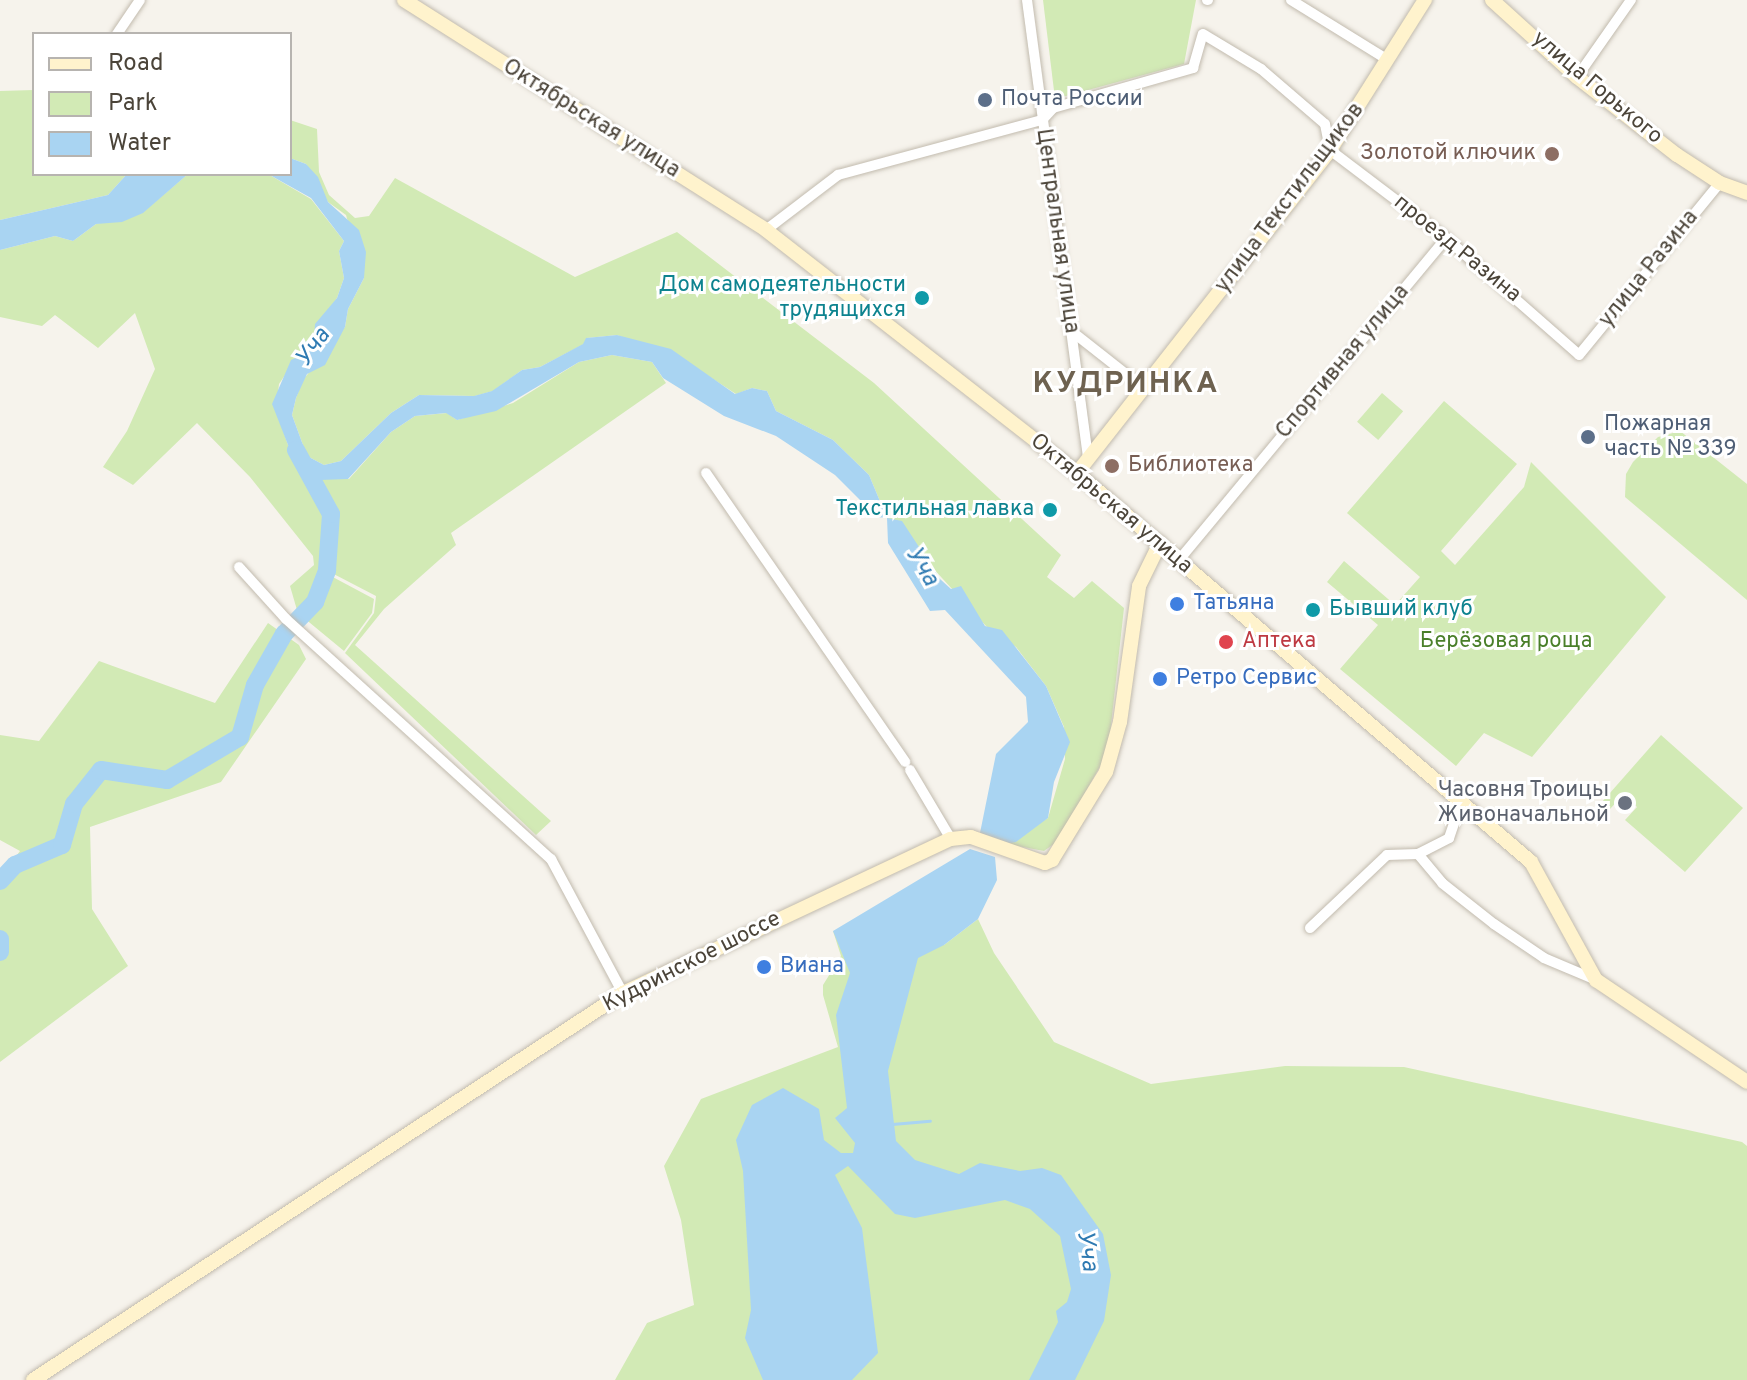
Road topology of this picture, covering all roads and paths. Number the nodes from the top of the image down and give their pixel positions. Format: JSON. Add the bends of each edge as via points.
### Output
{"nodes":[{"id":1,"x":140,"y":0,"type":"edge"},
{"id":2,"x":404,"y":0,"type":"edge"},
{"id":3,"x":1027,"y":0,"type":"edge"},
{"id":4,"x":1291,"y":0,"type":"edge"},
{"id":5,"x":1425,"y":0,"type":"edge"},
{"id":6,"x":1492,"y":0,"type":"edge"},
{"id":7,"x":1631,"y":0,"type":"edge"},
{"id":8,"x":118,"y":32,"type":"edge"},
{"id":9,"x":1388,"y":60,"type":"junction"},
{"id":10,"x":1577,"y":77,"type":"junction"},
{"id":11,"x":1042,"y":120,"type":"junction"},
{"id":12,"x":1330,"y":150,"type":"junction"},
{"id":13,"x":1720,"y":183,"type":"junction"},
{"id":14,"x":1745,"y":190,"type":"edge"},
{"id":15,"x":766,"y":230,"type":"junction"},
{"id":16,"x":1446,"y":238,"type":"junction"},
{"id":17,"x":1070,"y":330,"type":"junction"},
{"id":18,"x":1579,"y":355,"type":"joint"},
{"id":19,"x":1145,"y":389,"type":"junction"},
{"id":20,"x":1088,"y":461,"type":"junction"},
{"id":21,"x":706,"y":473,"type":"dead end"},
{"id":22,"x":1077,"y":473,"type":"junction"},
{"id":23,"x":1160,"y":543,"type":"junction"},
{"id":24,"x":1179,"y":560,"type":"junction"},
{"id":25,"x":239,"y":567,"type":"dead end"},
{"id":26,"x":1455,"y":792,"type":"junction"},
{"id":27,"x":951,"y":839,"type":"junction"},
{"id":28,"x":1418,"y":854,"type":"junction"},
{"id":29,"x":1310,"y":928,"type":"dead end"},
{"id":30,"x":1596,"y":980,"type":"junction"},
{"id":31,"x":623,"y":993,"type":"junction"},
{"id":32,"x":1747,"y":1082,"type":"edge"},
{"id":33,"x":33,"y":1380,"type":"edge"}],
"edges":[{"from":1,"to":8,"type":"street"},
{"from":2,"to":15,"type":"street","name":"Октябрьская улица"},
{"from":3,"to":11,"type":"street","name":"Центральная улица"},
{"from":4,"to":9,"type":"street"},
{"from":5,"to":9,"type":"street","name":"улица Текстильщиков"},
{"from":6,"to":10,"type":"street","name":"улица Горького"},
{"from":7,"to":10,"type":"street"},
{"from":9,"to":12,"type":"street","name":"улица Текстильщиков"},
{"from":10,"to":13,"type":"street","name":"улица Горького"},
{"from":11,"to":12,"type":"street","via":[[1053,108],[1193,68],[1203,34],[1261,69],[1325,124]]},
{"from":11,"to":15,"type":"street","via":[[838,175]]},
{"from":11,"to":17,"type":"street","name":"Центральная улица"},
{"from":12,"to":16,"type":"street","name":"проезд Разина"},
{"from":12,"to":19,"type":"street","name":"улица Текстильщиков"},
{"from":13,"to":14,"type":"street","name":"улица Горького"},
{"from":13,"to":18,"type":"street","name":"улица Разина"},
{"from":15,"to":22,"type":"street","name":"Октябрьская улица"},
{"from":16,"to":18,"type":"street","name":"проезд Разина"},
{"from":16,"to":24,"type":"street","name":"Спортивная улица"},
{"from":17,"to":19,"type":"street"},
{"from":17,"to":20,"type":"street","name":"Центральная улица"},
{"from":19,"to":20,"type":"street","name":"улица Текстильщиков"},
{"from":20,"to":22,"type":"street","name":"улица Текстильщиков"},
{"from":21,"to":27,"type":"street","via":[[908,766]]},
{"from":22,"to":23,"type":"street","name":"Октябрьская улица"},
{"from":23,"to":24,"type":"street","name":"Октябрьская улица"},
{"from":23,"to":27,"type":"street","name":"Кудринское шоссе","via":[[1137,598],[1120,722],[1106,772],[1052,860],[1045,863],[971,837]]},
{"from":24,"to":26,"type":"street","name":"Октябрьская улица"},
{"from":25,"to":31,"type":"street","via":[[286,619],[551,859]]},
{"from":26,"to":28,"type":"street","via":[[1459,809],[1449,838]]},
{"from":26,"to":30,"type":"street","name":"Октябрьская улица","via":[[1531,862]]},
{"from":27,"to":31,"type":"street","name":"Кудринское шоссе"},
{"from":28,"to":29,"type":"street","via":[[1387,855]]},
{"from":28,"to":30,"type":"street","via":[[1442,883],[1494,924],[1544,958]]},
{"from":30,"to":32,"type":"street","name":"Октябрьская улица"},
{"from":31,"to":33,"type":"street","name":"Кудринское шоссе"}]}
